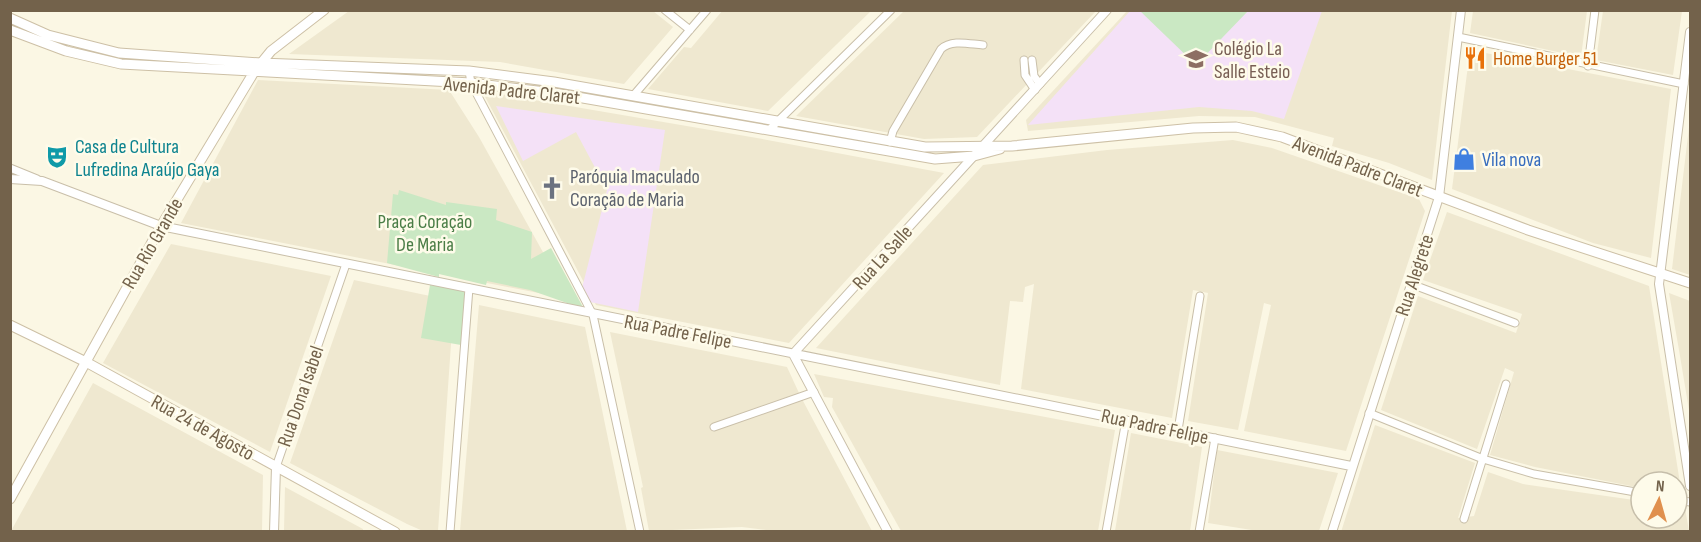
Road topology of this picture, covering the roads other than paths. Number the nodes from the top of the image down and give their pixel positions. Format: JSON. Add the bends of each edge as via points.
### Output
{"nodes":[{"id":1,"x":324,"y":10,"type":"edge"},
{"id":2,"x":665,"y":10,"type":"edge"},
{"id":3,"x":707,"y":10,"type":"edge"},
{"id":4,"x":891,"y":10,"type":"edge"},
{"id":5,"x":1107,"y":10,"type":"edge"},
{"id":6,"x":1461,"y":10,"type":"edge"},
{"id":7,"x":1594,"y":10,"type":"edge"},
{"id":8,"x":10,"y":18,"type":"edge"},
{"id":9,"x":10,"y":30,"type":"edge"},
{"id":10,"x":690,"y":30,"type":"junction"},
{"id":11,"x":1690,"y":32,"type":"edge"},
{"id":12,"x":1458,"y":37,"type":"junction"},
{"id":13,"x":983,"y":45,"type":"dead end"},
{"id":14,"x":1028,"y":60,"type":"dead end"},
{"id":15,"x":261,"y":63,"type":"junction"},
{"id":16,"x":1588,"y":66,"type":"junction"},
{"id":17,"x":470,"y":71,"type":"junction"},
{"id":18,"x":254,"y":72,"type":"junction"},
{"id":19,"x":471,"y":83,"type":"junction"},
{"id":20,"x":1684,"y":84,"type":"junction"},
{"id":21,"x":1038,"y":87,"type":"junction"},
{"id":22,"x":633,"y":96,"type":"junction"},
{"id":23,"x":749,"y":122,"type":"junction"},
{"id":24,"x":779,"y":125,"type":"junction"},
{"id":25,"x":890,"y":142,"type":"junction"},
{"id":26,"x":985,"y":146,"type":"junction"},
{"id":27,"x":1012,"y":146,"type":"junction"},
{"id":28,"x":974,"y":156,"type":"junction"},
{"id":29,"x":10,"y":168,"type":"edge"},
{"id":30,"x":10,"y":179,"type":"edge"},
{"id":31,"x":42,"y":181,"type":"junction"},
{"id":32,"x":1439,"y":196,"type":"junction"},
{"id":33,"x":161,"y":226,"type":"junction"},
{"id":34,"x":346,"y":264,"type":"junction"},
{"id":35,"x":1661,"y":274,"type":"junction"},
{"id":36,"x":1690,"y":283,"type":"edge"},
{"id":37,"x":1410,"y":284,"type":"junction"},
{"id":38,"x":469,"y":288,"type":"junction"},
{"id":39,"x":1200,"y":296,"type":"dead end"},
{"id":40,"x":593,"y":315,"type":"junction"},
{"id":41,"x":1515,"y":323,"type":"dead end"},
{"id":42,"x":10,"y":325,"type":"edge"},
{"id":43,"x":794,"y":354,"type":"junction"},
{"id":44,"x":86,"y":362,"type":"junction"},
{"id":45,"x":1506,"y":384,"type":"dead end"},
{"id":46,"x":814,"y":392,"type":"junction"},
{"id":47,"x":1369,"y":413,"type":"junction"},
{"id":48,"x":1126,"y":420,"type":"junction"},
{"id":49,"x":714,"y":427,"type":"dead end"},
{"id":50,"x":1178,"y":430,"type":"junction"},
{"id":51,"x":1215,"y":438,"type":"junction"},
{"id":52,"x":1483,"y":459,"type":"junction"},
{"id":53,"x":1351,"y":466,"type":"junction"},
{"id":54,"x":276,"y":467,"type":"junction"},
{"id":55,"x":1690,"y":486,"type":"edge"},
{"id":56,"x":1629,"y":491,"type":"edge"},
{"id":57,"x":12,"y":495,"type":"edge"},
{"id":58,"x":1464,"y":519,"type":"dead end"},
{"id":59,"x":375,"y":527,"type":"edge"},
{"id":60,"x":274,"y":531,"type":"edge"},
{"id":61,"x":395,"y":531,"type":"edge"},
{"id":62,"x":450,"y":531,"type":"edge"},
{"id":63,"x":640,"y":531,"type":"edge"},
{"id":64,"x":888,"y":531,"type":"edge"},
{"id":65,"x":1106,"y":531,"type":"edge"},
{"id":66,"x":1199,"y":531,"type":"edge"},
{"id":67,"x":1332,"y":531,"type":"edge"}],
"edges":[{"from":1,"to":15,"type":"main road","name":"Rua Rio Grande"},
{"from":2,"to":10,"type":"street"},
{"from":3,"to":10,"type":"street"},
{"from":4,"to":24,"type":"street"},
{"from":5,"to":21,"type":"street","name":"Rua La Salle"},
{"from":6,"to":12,"type":"street","name":"Rua Alegrete"},
{"from":7,"to":16,"type":"street"},
{"from":8,"to":15,"type":"main road","name":"Avenida Padre Claret","via":[[48,35],[119,53]]},
{"from":9,"to":18,"type":"main road","name":"Avenida Padre Claret","via":[[66,51],[121,64]]},
{"from":10,"to":22,"type":"street"},
{"from":11,"to":20,"type":"street"},
{"from":12,"to":16,"type":"street"},
{"from":12,"to":32,"type":"street","name":"Rua Alegrete"},
{"from":13,"to":25,"type":"street","via":[[954,43],[941,49]]},
{"from":14,"to":21,"type":"street","via":[[1025,75]]},
{"from":15,"to":17,"type":"main road","name":"Avenida Padre Claret"},
{"from":15,"to":18,"type":"main road","name":"Rua Rio Grande"},
{"from":16,"to":20,"type":"street"},
{"from":17,"to":19,"type":"street"},
{"from":17,"to":22,"type":"main road","name":"Avenida Padre Claret"},
{"from":18,"to":19,"type":"main road","name":"Avenida Padre Claret"},
{"from":18,"to":33,"type":"main road","name":"Rua Rio Grande"},
{"from":19,"to":23,"type":"main road","name":"Avenida Padre Claret"},
{"from":19,"to":40,"type":"street"},
{"from":20,"to":35,"type":"street"},
{"from":21,"to":26,"type":"street","name":"Rua La Salle"},
{"from":22,"to":23,"type":"main road","name":"Avenida Padre Claret"},
{"from":23,"to":24,"type":"main road","name":"Avenida Padre Claret"},
{"from":24,"to":25,"type":"main road","name":"Avenida Padre Claret"},
{"from":24,"to":28,"type":"main road","name":"Avenida Padre Claret","via":[[935,159]]},
{"from":25,"to":26,"type":"main road","name":"Avenida Padre Claret","via":[[941,148]]},
{"from":26,"to":27,"type":"main road","name":"Avenida Padre Claret"},
{"from":26,"to":28,"type":"street","name":"Rua La Salle"},
{"from":27,"to":28,"type":"main road","name":"Avenida Padre Claret"},
{"from":27,"to":32,"type":"main road","name":"Avenida Padre Claret","via":[[1236,127],[1282,137]]},
{"from":28,"to":43,"type":"street","name":"Rua La Salle"},
{"from":29,"to":31,"type":"street"},
{"from":30,"to":31,"type":"street","name":"Rua Padre Felipe"},
{"from":31,"to":33,"type":"street","name":"Rua Padre Felipe"},
{"from":32,"to":35,"type":"main road","name":"Avenida Padre Claret"},
{"from":32,"to":37,"type":"street","name":"Rua Alegrete"},
{"from":33,"to":34,"type":"street","name":"Rua Padre Felipe"},
{"from":33,"to":44,"type":"main road","name":"Rua Rio Grande"},
{"from":34,"to":38,"type":"street","name":"Rua Padre Felipe"},
{"from":34,"to":54,"type":"street","name":"Rua Dona Isabel"},
{"from":35,"to":36,"type":"main road","name":"Avenida Padre Claret"},
{"from":35,"to":55,"type":"street","via":[[1659,284]]},
{"from":37,"to":41,"type":"street"},
{"from":37,"to":47,"type":"street","name":"Rua Alegrete"},
{"from":38,"to":40,"type":"street","name":"Rua Padre Felipe"},
{"from":38,"to":62,"type":"street"},
{"from":39,"to":50,"type":"street"},
{"from":40,"to":43,"type":"street","name":"Rua Padre Felipe"},
{"from":40,"to":63,"type":"street"},
{"from":42,"to":44,"type":"main road","name":"Rua 24 de Agosto"},
{"from":43,"to":46,"type":"street"},
{"from":43,"to":48,"type":"street","name":"Rua Padre Felipe"},
{"from":44,"to":54,"type":"main road","name":"Rua 24 de Agosto"},
{"from":44,"to":57,"type":"main road","name":"Rua Rio Grande"},
{"from":45,"to":52,"type":"street"},
{"from":46,"to":49,"type":"street"},
{"from":46,"to":64,"type":"street"},
{"from":47,"to":52,"type":"street"},
{"from":47,"to":53,"type":"street","name":"Rua Alegrete"},
{"from":48,"to":50,"type":"street","name":"Rua Padre Felipe"},
{"from":48,"to":65,"type":"street"},
{"from":50,"to":51,"type":"street","name":"Rua Padre Felipe"},
{"from":51,"to":53,"type":"street","name":"Rua Padre Felipe"},
{"from":51,"to":66,"type":"street"},
{"from":52,"to":56,"type":"street","via":[[1534,474]]},
{"from":52,"to":58,"type":"street"},
{"from":53,"to":67,"type":"street","name":"Rua Alegrete"},
{"from":54,"to":59,"type":"main road","name":"Rua 24 de Agosto"},
{"from":54,"to":60,"type":"street","name":"Rua Dona Isabel"},
{"from":59,"to":61,"type":"main road","name":"Rua 24 de Agosto"}]}
